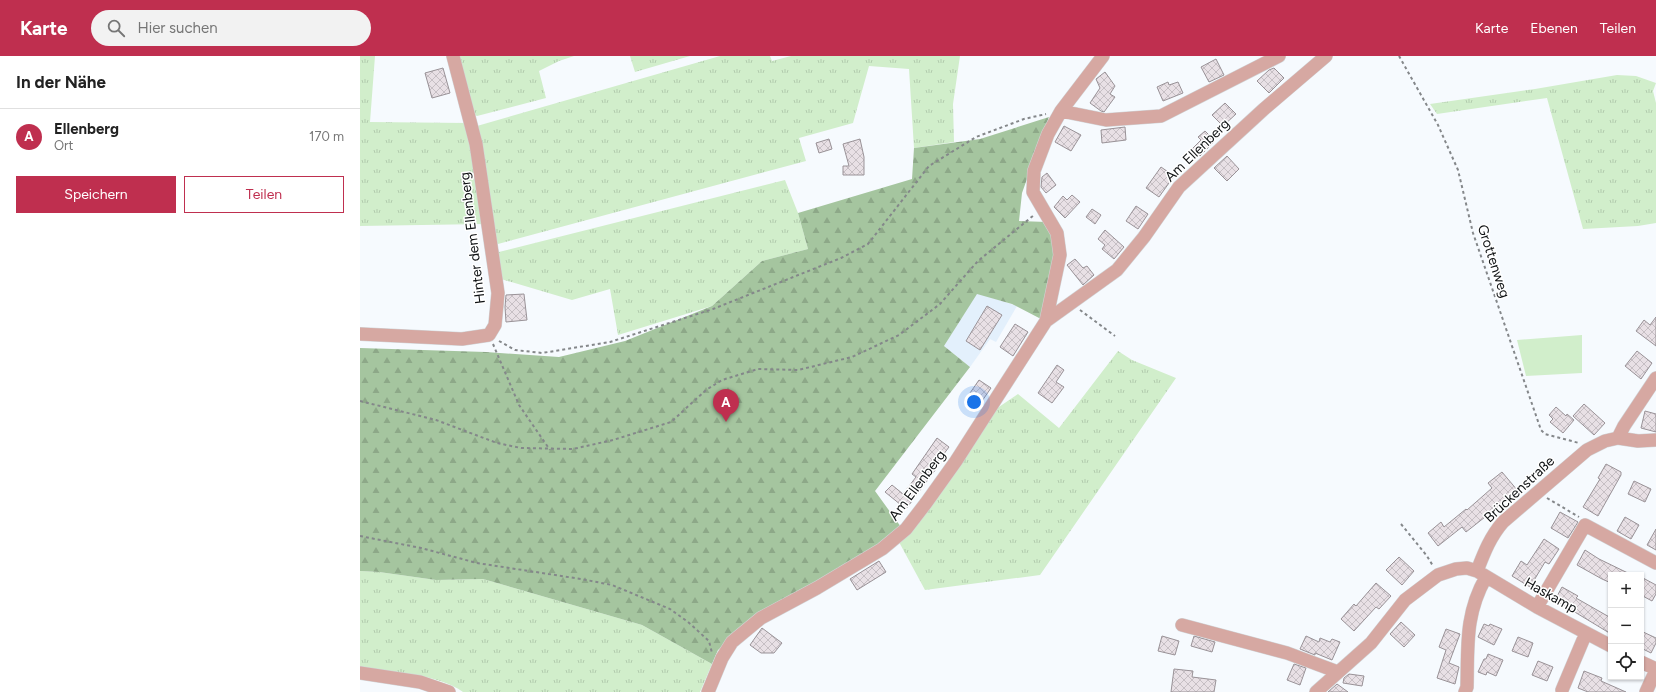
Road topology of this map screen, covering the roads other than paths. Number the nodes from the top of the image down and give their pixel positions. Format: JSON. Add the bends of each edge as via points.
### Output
{"nodes":[{"id":1,"x":452,"y":56,"type":"edge"},
{"id":2,"x":1103,"y":56,"type":"edge"},
{"id":3,"x":1279,"y":56,"type":"edge"},
{"id":4,"x":1326,"y":56,"type":"edge"},
{"id":5,"x":1061,"y":111,"type":"junction"},
{"id":6,"x":1046,"y":321,"type":"junction"},
{"id":7,"x":360,"y":334,"type":"edge"},
{"id":8,"x":1656,"y":378,"type":"edge"},
{"id":9,"x":1618,"y":438,"type":"junction"},
{"id":10,"x":1656,"y":440,"type":"edge"},
{"id":11,"x":1656,"y":563,"type":"edge"},
{"id":12,"x":1482,"y":574,"type":"junction"},
{"id":13,"x":1537,"y":607,"type":"junction"},
{"id":14,"x":1182,"y":625,"type":"dead end"},
{"id":15,"x":1586,"y":633,"type":"junction"},
{"id":16,"x":1608,"y":644,"type":"edge"},
{"id":17,"x":1644,"y":664,"type":"edge"},
{"id":18,"x":1656,"y":670,"type":"edge"},
{"id":19,"x":1338,"y":672,"type":"junction"},
{"id":20,"x":360,"y":673,"type":"edge"},
{"id":21,"x":1562,"y":690,"type":"dead end"},
{"id":22,"x":449,"y":692,"type":"edge"},
{"id":23,"x":708,"y":692,"type":"edge"},
{"id":24,"x":1316,"y":692,"type":"edge"},
{"id":25,"x":1465,"y":692,"type":"edge"},
{"id":26,"x":1646,"y":692,"type":"edge"}],
"edges":[{"from":1,"to":7,"type":"street","name":"Hinter dem Ellenberg","via":[[476,144],[498,293],[495,325],[489,335],[462,339]]},
{"from":2,"to":5,"type":"street","name":"Am Ellenberg"},
{"from":3,"to":5,"type":"street","via":[[1162,116],[1106,120]]},
{"from":4,"to":6,"type":"street","name":"Am Ellenberg","via":[[1179,187],[1117,270]]},
{"from":5,"to":6,"type":"street","name":"Am Ellenberg","via":[[1048,134],[1034,171],[1033,192],[1057,233],[1060,255]]},
{"from":6,"to":23,"type":"street","name":"Am Ellenberg","via":[[956,461],[906,529],[882,549],[761,618],[732,642],[722,658]]},
{"from":8,"to":9,"type":"street"},
{"from":9,"to":10,"type":"street"},
{"from":9,"to":12,"type":"street","name":"Brückenstraße","via":[[1604,441],[1587,450],[1503,522],[1486,547]]},
{"from":11,"to":13,"type":"street","via":[[1585,525]]},
{"from":12,"to":13,"type":"street","name":"Haskamp"},
{"from":12,"to":19,"type":"street","via":[[1467,568],[1438,575],[1406,600],[1371,643]]},
{"from":12,"to":25,"type":"street","name":"Brückenstraße","via":[[1468,625]]},
{"from":13,"to":15,"type":"street","name":"Haskamp"},
{"from":14,"to":19,"type":"street","via":[[1287,653]]},
{"from":15,"to":16,"type":"street","name":"Haskamp"},
{"from":15,"to":21,"type":"street"},
{"from":17,"to":18,"type":"street"},
{"from":18,"to":26,"type":"street"},
{"from":19,"to":24,"type":"street"},
{"from":20,"to":22,"type":"street","via":[[420,682]]}]}
